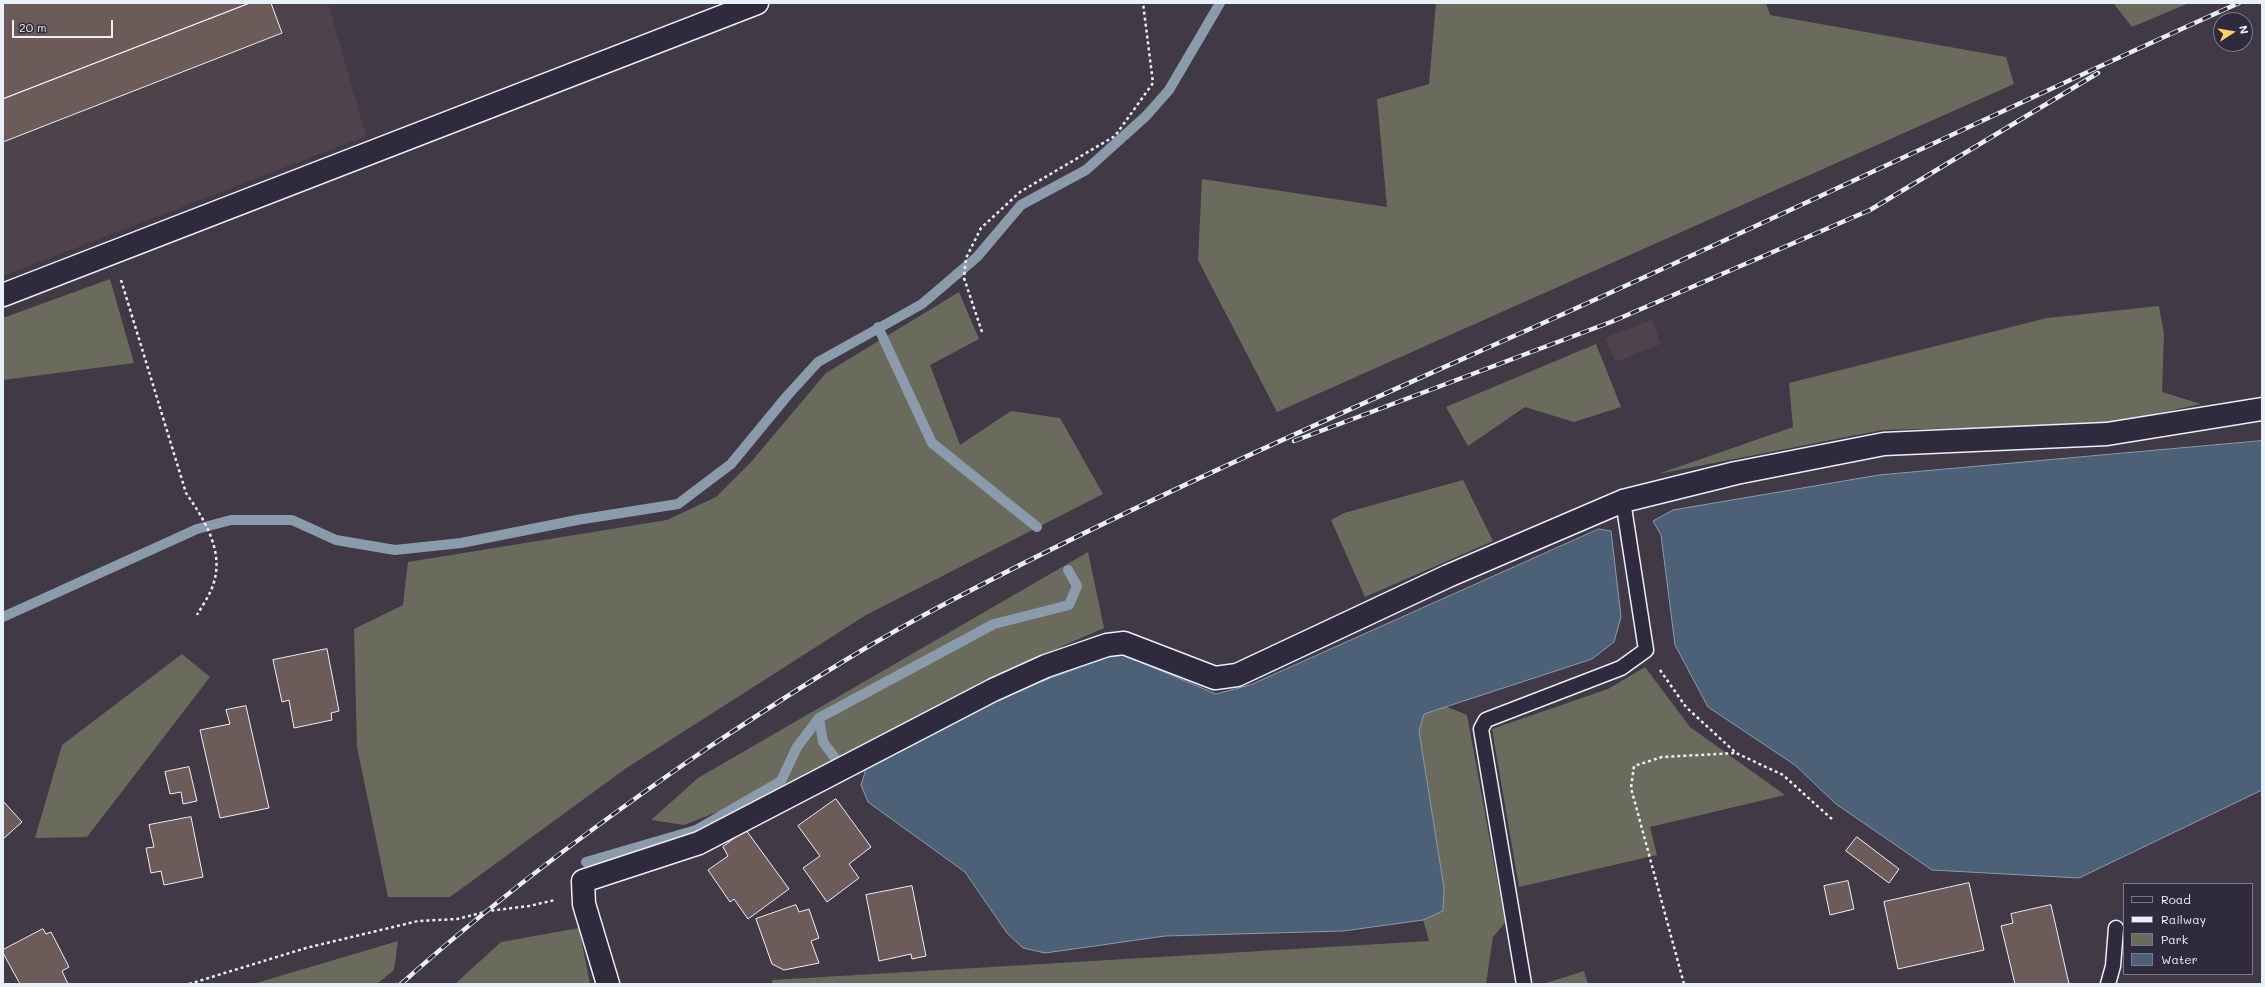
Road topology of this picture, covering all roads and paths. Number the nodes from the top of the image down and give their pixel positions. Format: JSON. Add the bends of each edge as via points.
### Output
{"nodes":[{"id":1,"x":757,"y":3,"type":"edge"},
{"id":2,"x":1143,"y":3,"type":"edge"},
{"id":3,"x":113,"y":252,"type":"junction"},
{"id":4,"x":3,"y":295,"type":"edge"},
{"id":5,"x":982,"y":332,"type":"dead end"},
{"id":6,"x":2262,"y":409,"type":"edge"},
{"id":7,"x":1623,"y":501,"type":"junction"},
{"id":8,"x":197,"y":615,"type":"dead end"},
{"id":9,"x":1646,"y":650,"type":"junction"},
{"id":10,"x":1736,"y":753,"type":"junction"},
{"id":11,"x":1834,"y":821,"type":"dead end"},
{"id":12,"x":584,"y":904,"type":"junction"},
{"id":13,"x":2116,"y":928,"type":"dead end"},
{"id":14,"x":189,"y":984,"type":"edge"},
{"id":15,"x":608,"y":984,"type":"edge"},
{"id":16,"x":1524,"y":984,"type":"edge"},
{"id":17,"x":1684,"y":984,"type":"edge"},
{"id":18,"x":2108,"y":984,"type":"edge"}],
"edges":[{"from":1,"to":3,"type":"street"},
{"from":2,"to":5,"type":"path","via":[[1153,83],[1115,136],[1020,192],[981,228],[966,258],[964,278]]},
{"from":3,"to":4,"type":"street"},
{"from":3,"to":8,"type":"path","via":[[186,493],[203,516],[211,536],[216,564],[214,585]]},
{"from":6,"to":7,"type":"street","via":[[2107,434],[1884,444],[1736,473]]},
{"from":7,"to":9,"type":"lane"},
{"from":7,"to":12,"type":"street","via":[[1448,576],[1237,675],[1214,678],[1124,644],[1107,645],[1046,666],[993,690],[699,843],[583,881]]},
{"from":9,"to":10,"type":"path","via":[[1686,707]]},
{"from":9,"to":16,"type":"lane","via":[[1621,668],[1486,720],[1481,729]]},
{"from":10,"to":11,"type":"path","via":[[1783,775]]},
{"from":10,"to":17,"type":"path","via":[[1662,757],[1634,766],[1631,788]]},
{"from":12,"to":14,"type":"path","via":[[560,898],[457,919],[418,921],[306,948]]},
{"from":12,"to":15,"type":"street"},
{"from":13,"to":18,"type":"lane","via":[[2113,966]]}]}
